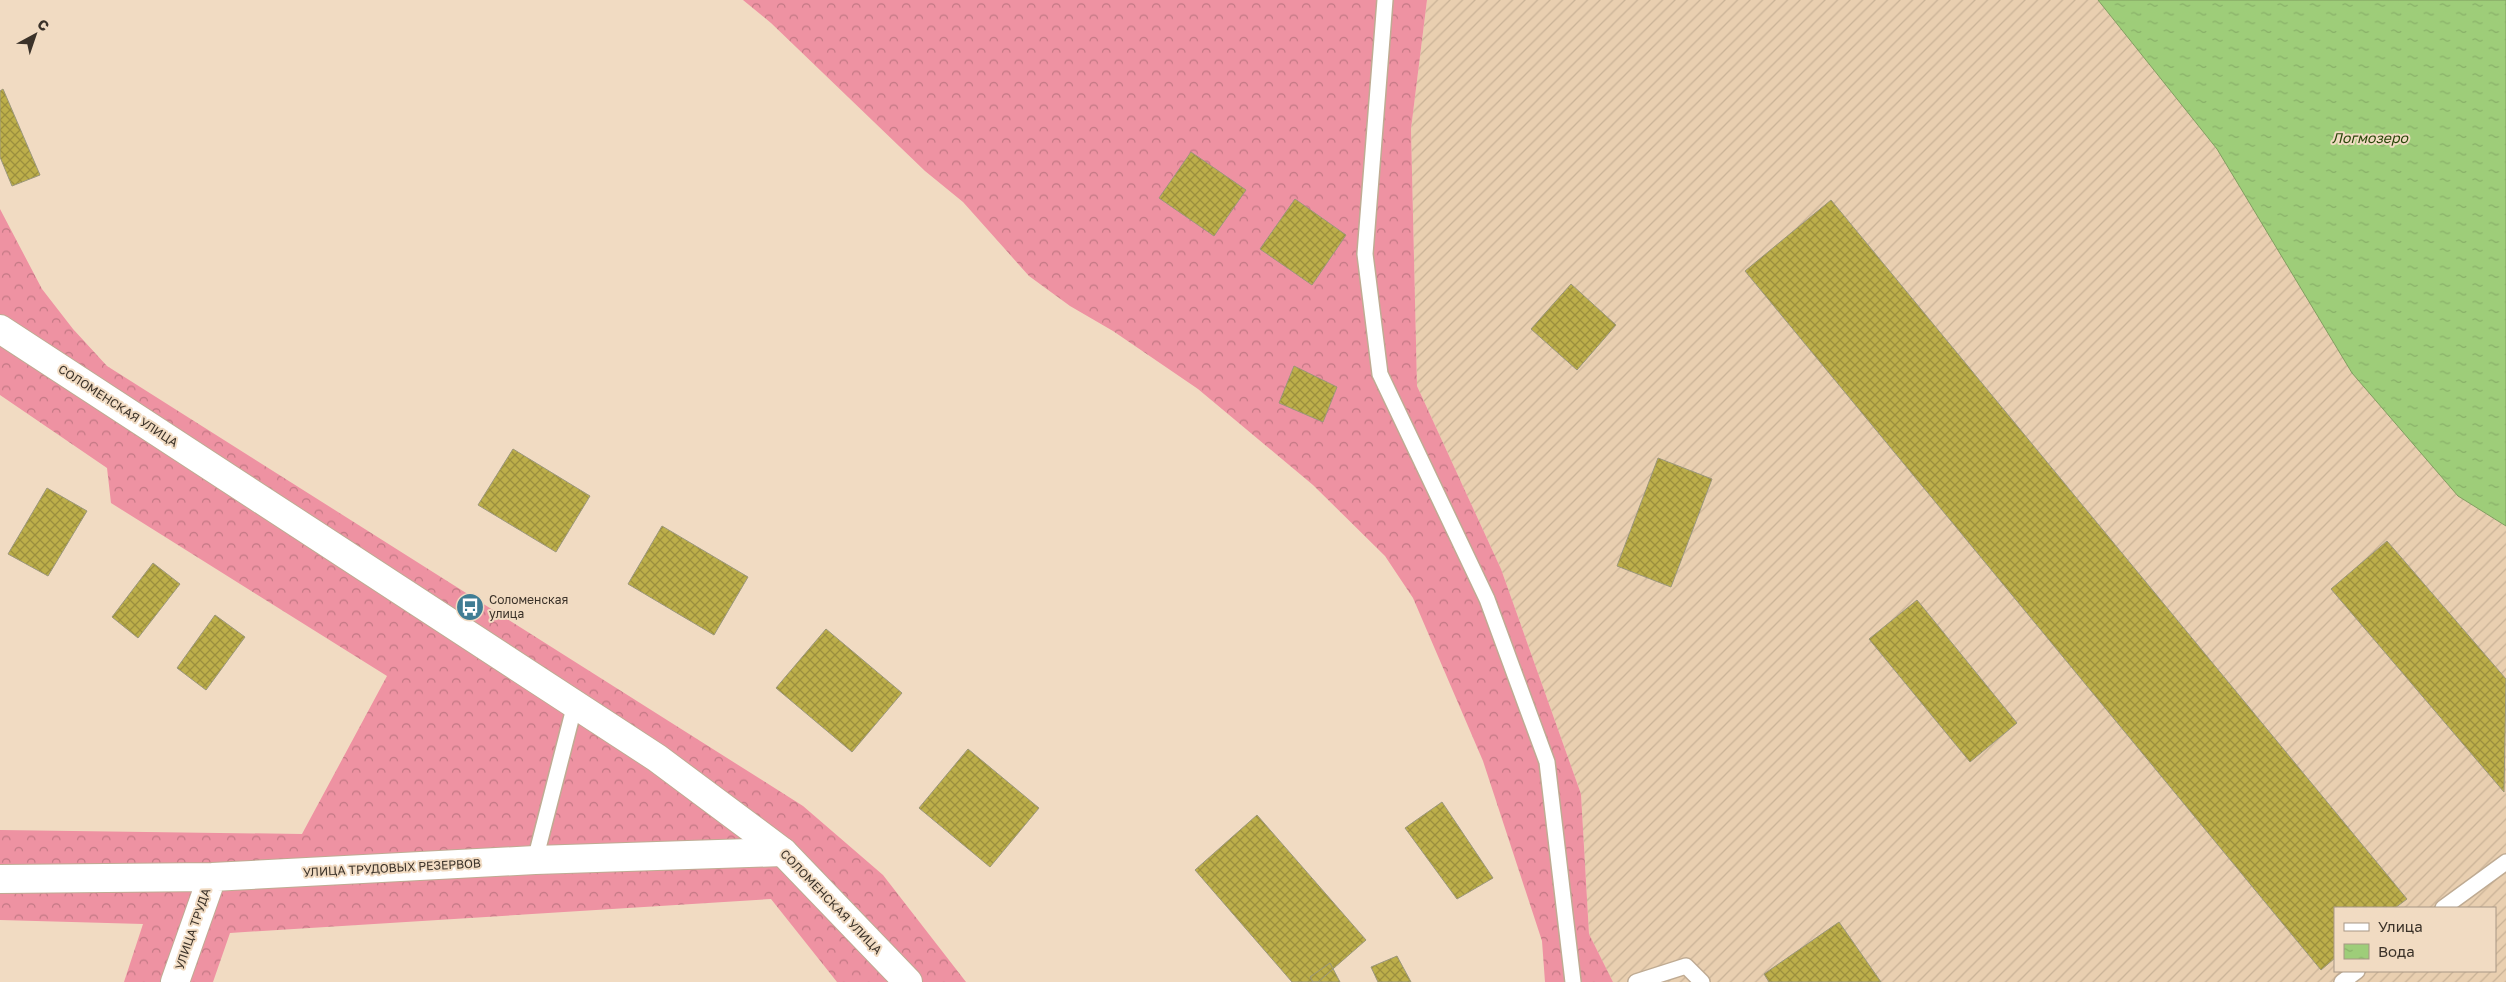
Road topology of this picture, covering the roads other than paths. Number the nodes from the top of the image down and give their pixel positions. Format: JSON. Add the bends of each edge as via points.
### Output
{"nodes":[{"id":1,"x":1386,"y":0,"type":"edge"},
{"id":2,"x":0,"y":329,"type":"edge"},
{"id":3,"x":575,"y":704,"type":"junction"},
{"id":4,"x":783,"y":852,"type":"junction"},
{"id":5,"x":535,"y":860,"type":"junction"},
{"id":6,"x":2506,"y":862,"type":"edge"},
{"id":7,"x":212,"y":877,"type":"junction"},
{"id":8,"x":0,"y":879,"type":"edge"},
{"id":9,"x":2444,"y":907,"type":"edge"},
{"id":10,"x":2356,"y":972,"type":"edge"},
{"id":11,"x":175,"y":982,"type":"edge"},
{"id":12,"x":908,"y":982,"type":"edge"},
{"id":13,"x":1573,"y":982,"type":"edge"},
{"id":14,"x":1636,"y":982,"type":"edge"},
{"id":15,"x":1702,"y":982,"type":"edge"},
{"id":16,"x":2342,"y":982,"type":"edge"}],
"edges":[{"from":1,"to":13,"type":"lane","via":[[1365,254],[1380,374],[1487,599],[1548,762]]},
{"from":2,"to":3,"type":"street","name":"СОЛОМЕНСКАЯ УЛИЦА"},
{"from":3,"to":4,"type":"street","name":"СОЛОМЕНСКАЯ УЛИЦА","via":[[657,758]]},
{"from":3,"to":5,"type":"lane"},
{"from":4,"to":5,"type":"street","name":"УЛИЦА ТРУДОВЫХ РЕЗЕРВОВ"},
{"from":4,"to":12,"type":"street","name":"СОЛОМЕНСКАЯ УЛИЦА"},
{"from":5,"to":7,"type":"street","name":"УЛИЦА ТРУДОВЫХ РЕЗЕРВОВ"},
{"from":6,"to":9,"type":"lane"},
{"from":7,"to":8,"type":"street","name":"УЛИЦА ТРУДОВЫХ РЕЗЕРВОВ"},
{"from":7,"to":11,"type":"street","name":"УЛИЦА ТРУДА"},
{"from":10,"to":16,"type":"lane"},
{"from":14,"to":15,"type":"lane","via":[[1686,966]]}]}
